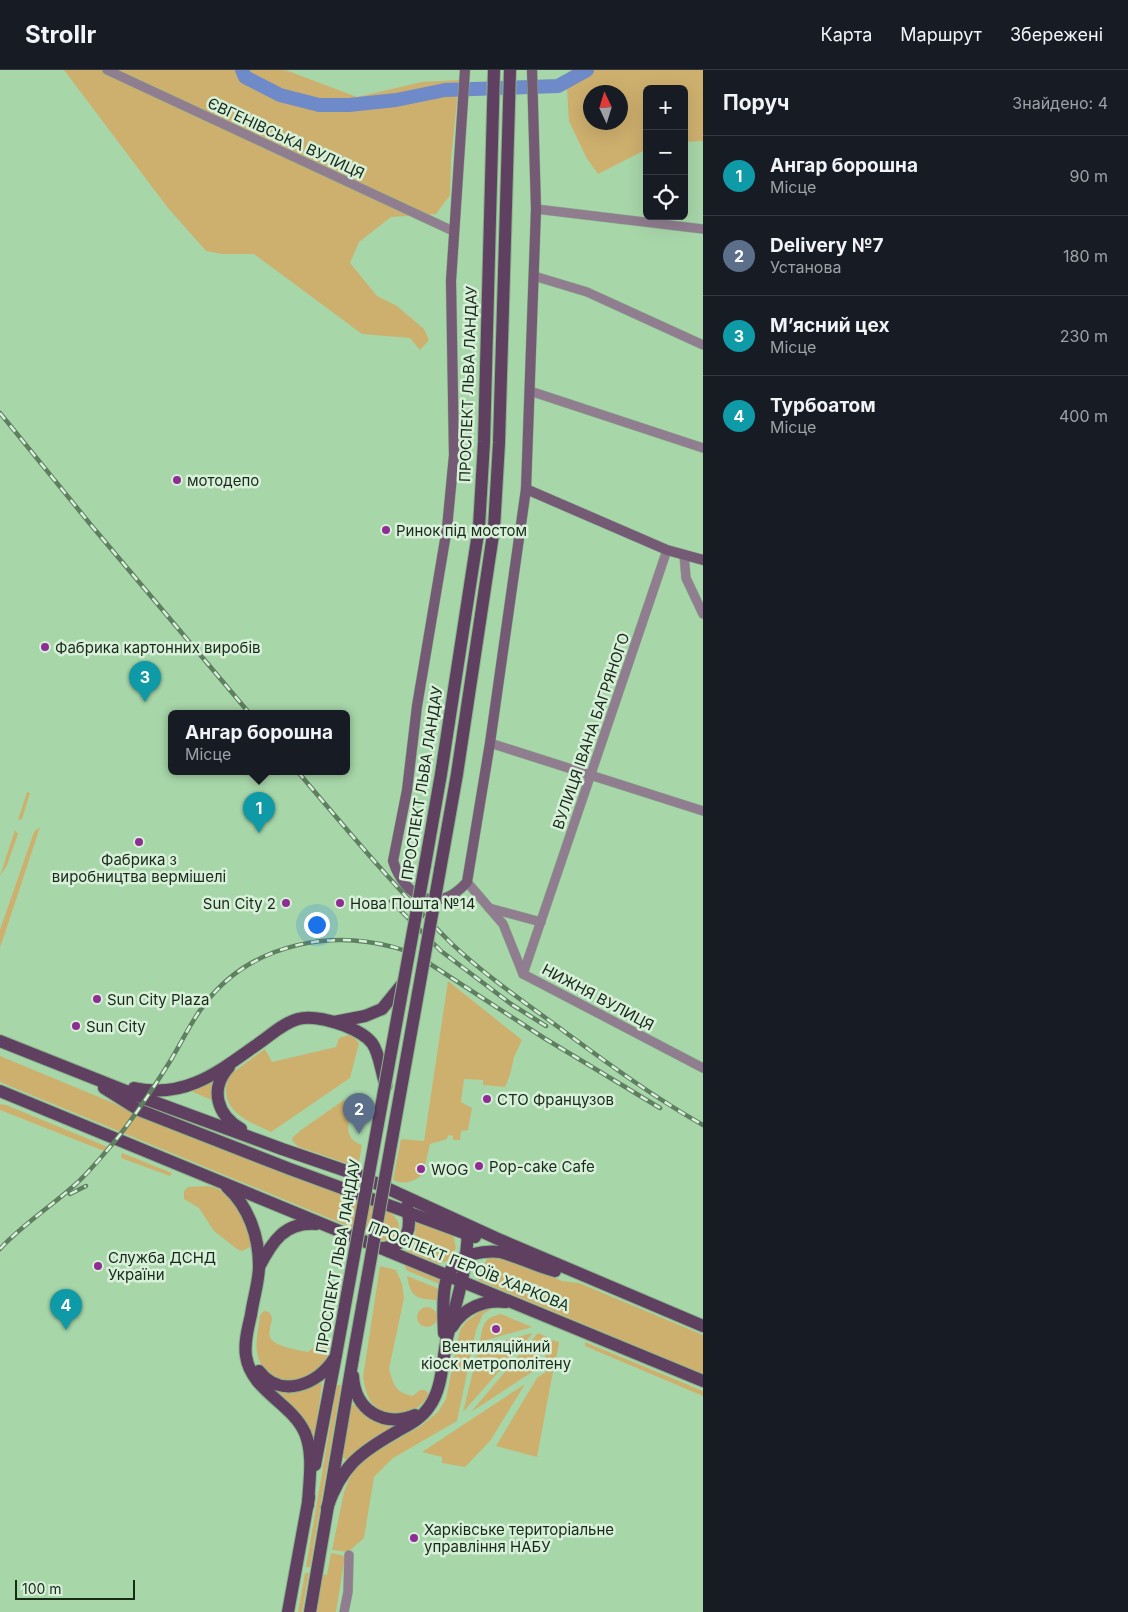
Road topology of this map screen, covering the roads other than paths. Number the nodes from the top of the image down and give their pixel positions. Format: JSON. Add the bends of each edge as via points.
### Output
{"nodes":[{"id":1,"x":107,"y":70,"type":"edge"},
{"id":2,"x":465,"y":70,"type":"edge"},
{"id":3,"x":494,"y":70,"type":"edge"},
{"id":4,"x":510,"y":70,"type":"edge"},
{"id":5,"x":532,"y":70,"type":"edge"},
{"id":6,"x":536,"y":209,"type":"junction"},
{"id":7,"x":703,"y":230,"type":"edge"},
{"id":8,"x":454,"y":231,"type":"junction"},
{"id":9,"x":534,"y":276,"type":"junction"},
{"id":10,"x":703,"y":344,"type":"edge"},
{"id":11,"x":530,"y":391,"type":"junction"},
{"id":12,"x":703,"y":448,"type":"edge"},
{"id":13,"x":526,"y":489,"type":"junction"},
{"id":14,"x":667,"y":550,"type":"junction"},
{"id":15,"x":684,"y":555,"type":"junction"},
{"id":16,"x":703,"y":560,"type":"edge"},
{"id":17,"x":703,"y":614,"type":"edge"},
{"id":18,"x":490,"y":743,"type":"junction"},
{"id":19,"x":590,"y":776,"type":"junction"},
{"id":20,"x":703,"y":811,"type":"edge"},
{"id":21,"x":467,"y":882,"type":"junction"},
{"id":22,"x":489,"y":908,"type":"junction"},
{"id":23,"x":541,"y":922,"type":"junction"},
{"id":24,"x":523,"y":974,"type":"junction"},
{"id":25,"x":404,"y":982,"type":"junction"},
{"id":26,"x":334,"y":1022,"type":"junction"},
{"id":27,"x":0,"y":1041,"type":"edge"},
{"id":28,"x":235,"y":1059,"type":"junction"},
{"id":29,"x":703,"y":1068,"type":"edge"},
{"id":30,"x":85,"y":1076,"type":"junction"},
{"id":31,"x":386,"y":1086,"type":"junction"},
{"id":32,"x":0,"y":1091,"type":"edge"},
{"id":33,"x":282,"y":1150,"type":"junction"},
{"id":34,"x":220,"y":1183,"type":"junction"},
{"id":35,"x":393,"y":1190,"type":"junction"},
{"id":36,"x":408,"y":1219,"type":"junction"},
{"id":37,"x":325,"y":1225,"type":"junction"},
{"id":38,"x":457,"y":1225,"type":"junction"},
{"id":39,"x":384,"y":1248,"type":"junction"},
{"id":40,"x":464,"y":1258,"type":"junction"},
{"id":41,"x":259,"y":1267,"type":"junction"},
{"id":42,"x":577,"y":1273,"type":"junction"},
{"id":43,"x":456,"y":1279,"type":"junction"},
{"id":44,"x":522,"y":1305,"type":"junction"},
{"id":45,"x":703,"y":1326,"type":"edge"},
{"id":46,"x":447,"y":1338,"type":"junction"},
{"id":47,"x":246,"y":1341,"type":"junction"},
{"id":48,"x":444,"y":1353,"type":"junction"},
{"id":49,"x":336,"y":1355,"type":"junction"},
{"id":50,"x":353,"y":1358,"type":"junction"},
{"id":51,"x":333,"y":1371,"type":"junction"},
{"id":52,"x":350,"y":1374,"type":"junction"},
{"id":53,"x":703,"y":1381,"type":"edge"},
{"id":54,"x":430,"y":1407,"type":"junction"},
{"id":55,"x":308,"y":1504,"type":"junction"},
{"id":56,"x":327,"y":1508,"type":"junction"},
{"id":57,"x":349,"y":1555,"type":"dead end"},
{"id":58,"x":288,"y":1612,"type":"edge"},
{"id":59,"x":310,"y":1612,"type":"edge"},
{"id":60,"x":344,"y":1612,"type":"edge"}],
"edges":[{"from":1,"to":8,"type":"street","name":"ЄВГЕНІВСЬКА ВУЛИЦЯ"},
{"from":2,"to":8,"type":"street"},
{"from":3,"to":25,"type":"main road","name":"ПРОСПЕКТ ЛЬВА ЛАНДАУ","bridge":true,"via":[[479,526],[441,774]]},
{"from":4,"to":50,"type":"main road","name":"ПРОСПЕКТ ЛЬВА ЛАНДАУ","bridge":true,"via":[[494,528],[457,774]]},
{"from":5,"to":6,"type":"street"},
{"from":6,"to":7,"type":"street"},
{"from":6,"to":9,"type":"street"},
{"from":8,"to":21,"type":"street","via":[[451,281],[454,455],[447,528],[393,861],[405,886],[427,898],[445,899]]},
{"from":9,"to":10,"type":"street","via":[[587,292]]},
{"from":9,"to":11,"type":"street"},
{"from":11,"to":12,"type":"street"},
{"from":11,"to":13,"type":"street"},
{"from":13,"to":14,"type":"street"},
{"from":13,"to":18,"type":"street"},
{"from":14,"to":15,"type":"street"},
{"from":14,"to":19,"type":"street","name":"ВУЛИЦЯ ІВАНА БАГРЯНОГО"},
{"from":15,"to":16,"type":"street"},
{"from":15,"to":17,"type":"street","via":[[686,578]]},
{"from":18,"to":19,"type":"street"},
{"from":18,"to":21,"type":"street"},
{"from":19,"to":20,"type":"street"},
{"from":19,"to":23,"type":"street","name":"ВУЛИЦЯ ІВАНА БАГРЯНОГО"},
{"from":21,"to":22,"type":"street","name":"НИЖНЯ ВУЛИЦЯ"},
{"from":22,"to":23,"type":"street"},
{"from":22,"to":24,"type":"street","name":"НИЖНЯ ВУЛИЦЯ","via":[[503,924]]},
{"from":23,"to":24,"type":"street","name":"ВУЛИЦЯ ІВАНА БАГРЯНОГО"},
{"from":24,"to":29,"type":"street","name":"НИЖНЯ ВУЛИЦЯ"},
{"from":25,"to":26,"type":"main road","via":[[382,1009]]},
{"from":25,"to":31,"type":"main road","name":"ПРОСПЕКТ ЛЬВА ЛАНДАУ","bridge":true},
{"from":26,"to":28,"type":"main road","via":[[297,1019]]},
{"from":26,"to":31,"type":"main road","via":[[356,1031],[372,1043]]},
{"from":27,"to":30,"type":"main road"},
{"from":28,"to":30,"type":"main road","via":[[197,1083],[168,1091],[144,1090]]},
{"from":28,"to":33,"type":"main road","via":[[218,1084],[218,1098],[224,1115],[235,1126]]},
{"from":30,"to":33,"type":"main road"},
{"from":30,"to":36,"type":"main road","via":[[139,1110],[393,1207]]},
{"from":31,"to":49,"type":"main road","name":"ПРОСПЕКТ ЛЬВА ЛАНДАУ","bridge":true},
{"from":32,"to":34,"type":"main road","name":"ПРОСПЕКТ ГЕРОЇВ ХАРКОВА"},
{"from":33,"to":35,"type":"main road"},
{"from":34,"to":37,"type":"main road","name":"ПРОСПЕКТ ГЕРОЇВ ХАРКОВА"},
{"from":34,"to":41,"type":"main road","via":[[236,1196],[249,1218],[256,1239]]},
{"from":35,"to":36,"type":"main road","via":[[405,1201]]},
{"from":35,"to":38,"type":"main road"},
{"from":36,"to":38,"type":"main road"},
{"from":36,"to":39,"type":"main road","via":[[403,1241]]},
{"from":37,"to":39,"type":"main road","name":"ПРОСПЕКТ ГЕРОЇВ ХАРКОВА"},
{"from":37,"to":41,"type":"main road","via":[[300,1225],[283,1233],[270,1246]]},
{"from":38,"to":40,"type":"main road"},
{"from":38,"to":42,"type":"main road"},
{"from":38,"to":42,"type":"main road","via":[[550,1266]]},
{"from":39,"to":43,"type":"main road","name":"ПРОСПЕКТ ГЕРОЇВ ХАРКОВА"},
{"from":40,"to":42,"type":"main road","via":[[498,1252],[552,1270]]},
{"from":40,"to":43,"type":"main road"},
{"from":41,"to":47,"type":"main road"},
{"from":42,"to":45,"type":"main road"},
{"from":43,"to":44,"type":"main road","name":"ПРОСПЕКТ ГЕРОЇВ ХАРКОВА"},
{"from":43,"to":46,"type":"main road"},
{"from":43,"to":48,"type":"main road","via":[[444,1289]]},
{"from":44,"to":46,"type":"main road","via":[[494,1301],[476,1306],[458,1319]]},
{"from":44,"to":53,"type":"main road","name":"ПРОСПЕКТ ГЕРОЇВ ХАРКОВА"},
{"from":46,"to":48,"type":"main road"},
{"from":47,"to":49,"type":"main road","via":[[251,1360],[261,1374],[284,1387],[299,1386],[314,1379]]},
{"from":47,"to":55,"type":"main road","via":[[247,1360],[253,1375],[295,1417],[305,1433],[310,1460]]},
{"from":48,"to":54,"type":"main road","via":[[438,1389]]},
{"from":49,"to":51,"type":"main road","name":"ПРОСПЕКТ ЛЬВА ЛАНДАУ"},
{"from":50,"to":52,"type":"main road","name":"ПРОСПЕКТ ЛЬВА ЛАНДАУ"},
{"from":50,"to":54,"type":"main road","via":[[357,1396],[371,1412],[400,1420]]},
{"from":51,"to":52,"type":"main road"},
{"from":51,"to":55,"type":"main road","name":"ПРОСПЕКТ ЛЬВА ЛАНДАУ"},
{"from":52,"to":56,"type":"main road","name":"ПРОСПЕКТ ЛЬВА ЛАНДАУ"},
{"from":54,"to":56,"type":"main road","via":[[421,1417],[374,1445],[350,1464],[338,1481]]},
{"from":55,"to":58,"type":"main road","name":"ПРОСПЕКТ ЛЬВА ЛАНДАУ"},
{"from":56,"to":59,"type":"main road","name":"ПРОСПЕКТ ЛЬВА ЛАНДАУ"},
{"from":57,"to":60,"type":"street"}]}
